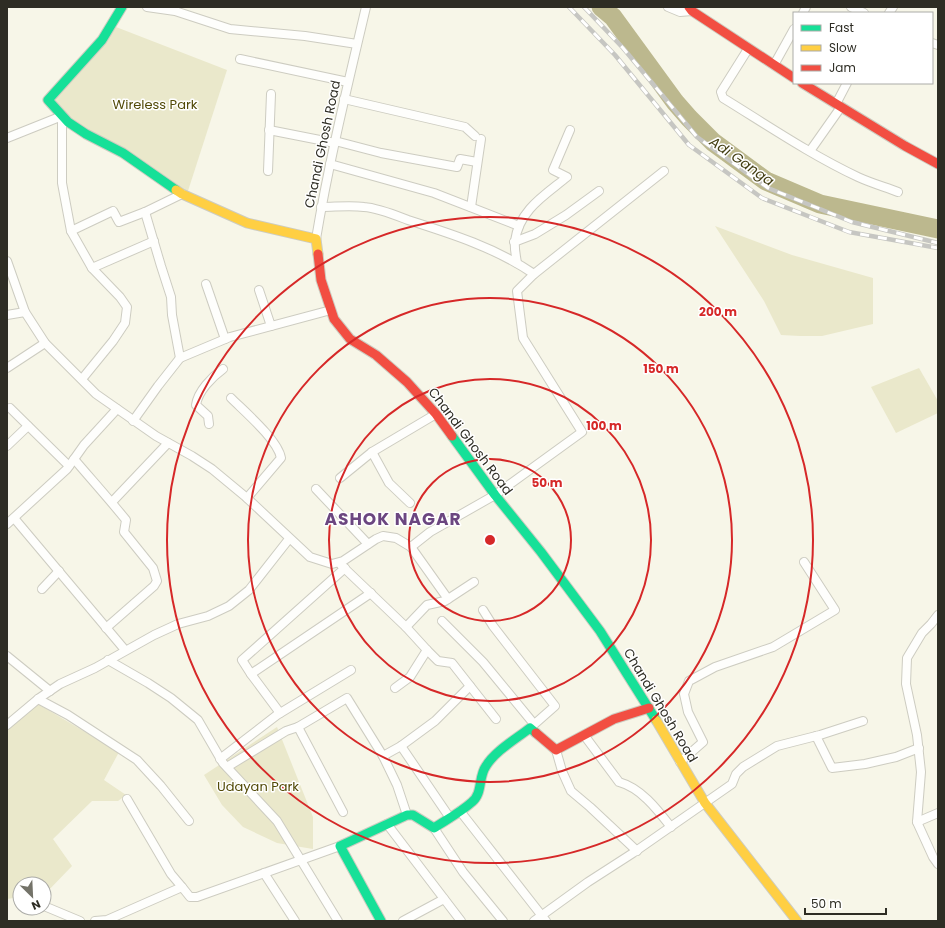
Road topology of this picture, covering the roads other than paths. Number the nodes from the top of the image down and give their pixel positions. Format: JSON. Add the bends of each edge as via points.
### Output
{"nodes":[{"id":1,"x":122,"y":7,"type":"edge"},
{"id":2,"x":147,"y":7,"type":"edge"},
{"id":3,"x":366,"y":7,"type":"edge"},
{"id":4,"x":668,"y":7,"type":"edge"},
{"id":5,"x":851,"y":7,"type":"edge"},
{"id":6,"x":175,"y":9,"type":"edge"},
{"id":7,"x":690,"y":9,"type":"edge"},
{"id":8,"x":862,"y":12,"type":"edge"},
{"id":9,"x":793,"y":31,"type":"edge"},
{"id":10,"x":357,"y":44,"type":"junction"},
{"id":11,"x":748,"y":49,"type":"junction"},
{"id":12,"x":240,"y":59,"type":"dead end"},
{"id":13,"x":774,"y":65,"type":"junction"},
{"id":14,"x":793,"y":77,"type":"edge"},
{"id":15,"x":348,"y":82,"type":"junction"},
{"id":16,"x":804,"y":84,"type":"edge"},
{"id":17,"x":847,"y":84,"type":"edge"},
{"id":18,"x":271,"y":94,"type":"dead end"},
{"id":19,"x":344,"y":100,"type":"junction"},
{"id":20,"x":838,"y":105,"type":"junction"},
{"id":21,"x":62,"y":116,"type":"junction"},
{"id":22,"x":269,"y":130,"type":"junction"},
{"id":23,"x":570,"y":130,"type":"dead end"},
{"id":24,"x":7,"y":138,"type":"edge"},
{"id":25,"x":335,"y":142,"type":"junction"},
{"id":26,"x":810,"y":152,"type":"junction"},
{"id":27,"x":477,"y":162,"type":"junction"},
{"id":28,"x":330,"y":164,"type":"junction"},
{"id":29,"x":938,"y":164,"type":"edge"},
{"id":30,"x":268,"y":171,"type":"dead end"},
{"id":31,"x":664,"y":171,"type":"dead end"},
{"id":32,"x":599,"y":191,"type":"dead end"},
{"id":33,"x":898,"y":192,"type":"dead end"},
{"id":34,"x":182,"y":194,"type":"junction"},
{"id":35,"x":321,"y":207,"type":"junction"},
{"id":36,"x":471,"y":207,"type":"junction"},
{"id":37,"x":145,"y":212,"type":"junction"},
{"id":38,"x":519,"y":226,"type":"junction"},
{"id":39,"x":71,"y":231,"type":"junction"},
{"id":40,"x":316,"y":239,"type":"junction"},
{"id":41,"x":154,"y":241,"type":"junction"},
{"id":42,"x":514,"y":242,"type":"junction"},
{"id":43,"x":7,"y":261,"type":"edge"},
{"id":44,"x":517,"y":263,"type":"junction"},
{"id":45,"x":92,"y":268,"type":"junction"},
{"id":46,"x":534,"y":274,"type":"junction"},
{"id":47,"x":206,"y":284,"type":"dead end"},
{"id":48,"x":259,"y":290,"type":"dead end"},
{"id":49,"x":331,"y":310,"type":"junction"},
{"id":50,"x":26,"y":312,"type":"junction"},
{"id":51,"x":7,"y":315,"type":"edge"},
{"id":52,"x":271,"y":326,"type":"junction"},
{"id":53,"x":225,"y":339,"type":"junction"},
{"id":54,"x":45,"y":343,"type":"junction"},
{"id":55,"x":180,"y":358,"type":"junction"},
{"id":56,"x":7,"y":368,"type":"edge"},
{"id":57,"x":223,"y":369,"type":"dead end"},
{"id":58,"x":82,"y":379,"type":"junction"},
{"id":59,"x":231,"y":398,"type":"dead end"},
{"id":60,"x":10,"y":408,"type":"dead end"},
{"id":61,"x":117,"y":409,"type":"junction"},
{"id":62,"x":436,"y":414,"type":"junction"},
{"id":63,"x":133,"y":420,"type":"junction"},
{"id":64,"x":209,"y":424,"type":"dead end"},
{"id":65,"x":28,"y":426,"type":"junction"},
{"id":66,"x":168,"y":443,"type":"junction"},
{"id":67,"x":7,"y":446,"type":"edge"},
{"id":68,"x":372,"y":452,"type":"junction"},
{"id":69,"x":74,"y":459,"type":"junction"},
{"id":70,"x":69,"y":466,"type":"junction"},
{"id":71,"x":340,"y":478,"type":"dead end"},
{"id":72,"x":316,"y":489,"type":"dead end"},
{"id":73,"x":495,"y":495,"type":"junction"},
{"id":74,"x":247,"y":498,"type":"junction"},
{"id":75,"x":112,"y":502,"type":"junction"},
{"id":76,"x":410,"y":503,"type":"dead end"},
{"id":77,"x":14,"y":518,"type":"junction"},
{"id":78,"x":7,"y":524,"type":"edge"},
{"id":79,"x":289,"y":539,"type":"junction"},
{"id":80,"x":368,"y":544,"type":"junction"},
{"id":81,"x":411,"y":547,"type":"junction"},
{"id":82,"x":338,"y":562,"type":"junction"},
{"id":83,"x":804,"y":562,"type":"dead end"},
{"id":84,"x":345,"y":568,"type":"junction"},
{"id":85,"x":59,"y":571,"type":"junction"},
{"id":86,"x":474,"y":582,"type":"dead end"},
{"id":87,"x":42,"y":589,"type":"dead end"},
{"id":88,"x":371,"y":593,"type":"junction"},
{"id":89,"x":448,"y":599,"type":"junction"},
{"id":90,"x":483,"y":610,"type":"dead end"},
{"id":91,"x":938,"y":615,"type":"edge"},
{"id":92,"x":442,"y":621,"type":"dead end"},
{"id":93,"x":106,"y":628,"type":"junction"},
{"id":94,"x":406,"y":628,"type":"junction"},
{"id":95,"x":124,"y":650,"type":"junction"},
{"id":96,"x":427,"y":650,"type":"junction"},
{"id":97,"x":7,"y":656,"type":"edge"},
{"id":98,"x":108,"y":660,"type":"junction"},
{"id":99,"x":351,"y":670,"type":"dead end"},
{"id":100,"x":251,"y":674,"type":"junction"},
{"id":101,"x":470,"y":686,"type":"junction"},
{"id":102,"x":395,"y":688,"type":"dead end"},
{"id":103,"x":50,"y":691,"type":"junction"},
{"id":104,"x":38,"y":699,"type":"junction"},
{"id":105,"x":649,"y":708,"type":"junction"},
{"id":106,"x":280,"y":713,"type":"junction"},
{"id":107,"x":496,"y":719,"type":"dead end"},
{"id":108,"x":863,"y":721,"type":"dead end"},
{"id":109,"x":7,"y":725,"type":"edge"},
{"id":110,"x":532,"y":726,"type":"junction"},
{"id":111,"x":298,"y":728,"type":"junction"},
{"id":112,"x":584,"y":735,"type":"junction"},
{"id":113,"x":816,"y":736,"type":"junction"},
{"id":114,"x":401,"y":746,"type":"junction"},
{"id":115,"x":919,"y":748,"type":"junction"},
{"id":116,"x":556,"y":750,"type":"junction"},
{"id":117,"x":383,"y":756,"type":"junction"},
{"id":118,"x":220,"y":759,"type":"junction"},
{"id":119,"x":680,"y":762,"type":"junction"},
{"id":120,"x":227,"y":767,"type":"junction"},
{"id":121,"x":127,"y":799,"type":"dead end"},
{"id":122,"x":705,"y":803,"type":"junction"},
{"id":123,"x":460,"y":811,"type":"junction"},
{"id":124,"x":343,"y":812,"type":"dead end"},
{"id":125,"x":938,"y":813,"type":"edge"},
{"id":126,"x":407,"y":815,"type":"junction"},
{"id":127,"x":450,"y":818,"type":"junction"},
{"id":128,"x":189,"y":821,"type":"dead end"},
{"id":129,"x":917,"y":822,"type":"junction"},
{"id":130,"x":387,"y":824,"type":"junction"},
{"id":131,"x":671,"y":827,"type":"junction"},
{"id":132,"x":434,"y":828,"type":"junction"},
{"id":133,"x":340,"y":846,"type":"junction"},
{"id":134,"x":637,"y":851,"type":"junction"},
{"id":135,"x":301,"y":860,"type":"junction"},
{"id":136,"x":938,"y":864,"type":"edge"},
{"id":137,"x":264,"y":873,"type":"junction"},
{"id":138,"x":182,"y":887,"type":"junction"},
{"id":139,"x":444,"y":899,"type":"junction"},
{"id":140,"x":52,"y":909,"type":"edge"},
{"id":141,"x":544,"y":918,"type":"edge"},
{"id":142,"x":80,"y":921,"type":"edge"},
{"id":143,"x":95,"y":921,"type":"edge"},
{"id":144,"x":295,"y":921,"type":"edge"},
{"id":145,"x":338,"y":921,"type":"edge"},
{"id":146,"x":381,"y":921,"type":"edge"},
{"id":147,"x":403,"y":921,"type":"edge"},
{"id":148,"x":461,"y":921,"type":"edge"},
{"id":149,"x":503,"y":921,"type":"edge"},
{"id":150,"x":534,"y":921,"type":"edge"},
{"id":151,"x":797,"y":921,"type":"edge"}],
"edges":[{"from":1,"to":21,"type":"street","via":[[102,40],[48,100]]},
{"from":2,"to":6,"type":"street"},
{"from":3,"to":10,"type":"street","name":"Chandi Ghosh Road"},
{"from":4,"to":7,"type":"street","via":[[680,12]]},
{"from":5,"to":8,"type":"street"},
{"from":6,"to":10,"type":"street","via":[[196,19],[230,28]]},
{"from":7,"to":11,"type":"street"},
{"from":9,"to":13,"type":"street"},
{"from":10,"to":15,"type":"street","name":"Chandi Ghosh Road"},
{"from":11,"to":13,"type":"street"},
{"from":11,"to":26,"type":"street","via":[[721,92],[722,97]]},
{"from":12,"to":15,"type":"street"},
{"from":13,"to":14,"type":"street"},
{"from":15,"to":19,"type":"street","name":"Chandi Ghosh Road"},
{"from":16,"to":20,"type":"street"},
{"from":17,"to":20,"type":"street"},
{"from":18,"to":22,"type":"street"},
{"from":19,"to":25,"type":"street","name":"Chandi Ghosh Road"},
{"from":19,"to":27,"type":"street","via":[[465,127],[478,138]]},
{"from":20,"to":26,"type":"street"},
{"from":20,"to":29,"type":"street"},
{"from":21,"to":24,"type":"street"},
{"from":21,"to":34,"type":"street","via":[[86,134],[123,153]]},
{"from":21,"to":39,"type":"street","via":[[62,183]]},
{"from":22,"to":25,"type":"street"},
{"from":22,"to":30,"type":"street"},
{"from":23,"to":38,"type":"street","via":[[553,170],[567,177],[530,208]]},
{"from":25,"to":27,"type":"street","via":[[457,167],[460,159]]},
{"from":25,"to":28,"type":"street","name":"Chandi Ghosh Road"},
{"from":26,"to":33,"type":"street","via":[[860,178]]},
{"from":27,"to":36,"type":"street"},
{"from":28,"to":35,"type":"street","name":"Chandi Ghosh Road"},
{"from":28,"to":36,"type":"street","via":[[434,193]]},
{"from":31,"to":46,"type":"street"},
{"from":32,"to":42,"type":"street","via":[[535,234]]},
{"from":34,"to":37,"type":"street"},
{"from":34,"to":40,"type":"street","via":[[248,223]]},
{"from":35,"to":40,"type":"street","name":"Chandi Ghosh Road"},
{"from":35,"to":44,"type":"street","via":[[365,207],[452,234]]},
{"from":36,"to":38,"type":"street"},
{"from":37,"to":39,"type":"street","via":[[119,222],[113,211]]},
{"from":37,"to":41,"type":"street"},
{"from":38,"to":42,"type":"street"},
{"from":39,"to":45,"type":"street"},
{"from":40,"to":49,"type":"street","name":"Chandi Ghosh Road","via":[[321,280]]},
{"from":41,"to":45,"type":"street"},
{"from":41,"to":55,"type":"street","via":[[172,297],[172,315]]},
{"from":42,"to":44,"type":"street"},
{"from":43,"to":50,"type":"street"},
{"from":44,"to":46,"type":"street"},
{"from":45,"to":58,"type":"street","via":[[127,307],[125,323]]},
{"from":46,"to":73,"type":"street","via":[[517,291],[524,338],[582,432]]},
{"from":47,"to":53,"type":"street"},
{"from":48,"to":52,"type":"street"},
{"from":49,"to":52,"type":"street"},
{"from":49,"to":62,"type":"street","name":"Chandi Ghosh Road","via":[[334,319],[350,339],[376,355],[408,382]]},
{"from":50,"to":51,"type":"street"},
{"from":50,"to":54,"type":"street"},
{"from":52,"to":53,"type":"street"},
{"from":53,"to":55,"type":"street"},
{"from":54,"to":56,"type":"street"},
{"from":54,"to":58,"type":"street"},
{"from":55,"to":63,"type":"street"},
{"from":57,"to":64,"type":"street","via":[[213,376],[197,398],[196,405],[208,416]]},
{"from":58,"to":61,"type":"street","via":[[96,394]]},
{"from":59,"to":74,"type":"street","via":[[262,428],[280,452],[281,458]]},
{"from":60,"to":65,"type":"street"},
{"from":61,"to":63,"type":"street"},
{"from":61,"to":69,"type":"street"},
{"from":62,"to":68,"type":"street"},
{"from":62,"to":73,"type":"street","name":"Chandi Ghosh Road"},
{"from":63,"to":66,"type":"street"},
{"from":65,"to":67,"type":"street"},
{"from":65,"to":70,"type":"street"},
{"from":66,"to":74,"type":"street","via":[[212,469]]},
{"from":66,"to":75,"type":"street"},
{"from":68,"to":71,"type":"street"},
{"from":68,"to":76,"type":"street","via":[[389,483]]},
{"from":69,"to":70,"type":"street"},
{"from":69,"to":75,"type":"street"},
{"from":70,"to":77,"type":"street"},
{"from":72,"to":80,"type":"street"},
{"from":73,"to":81,"type":"street","via":[[430,532]]},
{"from":73,"to":105,"type":"street","name":"Chandi Ghosh Road","via":[[600,631]]},
{"from":74,"to":79,"type":"street"},
{"from":75,"to":93,"type":"street","via":[[126,520],[124,532],[153,568],[157,580],[154,586]]},
{"from":77,"to":78,"type":"street"},
{"from":77,"to":85,"type":"street"},
{"from":79,"to":82,"type":"street","via":[[310,557],[332,564]]},
{"from":79,"to":95,"type":"street","via":[[249,590],[229,606],[208,616],[178,624]]},
{"from":80,"to":81,"type":"street","via":[[383,536],[396,538]]},
{"from":80,"to":82,"type":"street"},
{"from":81,"to":89,"type":"street"},
{"from":82,"to":84,"type":"street"},
{"from":83,"to":119,"type":"street","via":[[835,610],[773,647],[715,667],[689,681],[684,694],[688,712],[703,742]]},
{"from":84,"to":88,"type":"street"},
{"from":84,"to":100,"type":"street","via":[[242,660]]},
{"from":85,"to":87,"type":"street"},
{"from":85,"to":93,"type":"street"},
{"from":86,"to":89,"type":"street"},
{"from":88,"to":94,"type":"street"},
{"from":88,"to":100,"type":"street"},
{"from":89,"to":94,"type":"street","via":[[427,605]]},
{"from":90,"to":110,"type":"street","via":[[555,706]]},
{"from":91,"to":115,"type":"street","via":[[922,633],[907,658],[906,684]]},
{"from":92,"to":110,"type":"street","via":[[483,662]]},
{"from":93,"to":95,"type":"street"},
{"from":94,"to":96,"type":"street"},
{"from":95,"to":98,"type":"street"},
{"from":96,"to":101,"type":"street","via":[[438,661],[452,663]]},
{"from":96,"to":102,"type":"street","via":[[410,677]]},
{"from":97,"to":103,"type":"street"},
{"from":98,"to":103,"type":"street"},
{"from":98,"to":118,"type":"street","via":[[160,690],[198,720]]},
{"from":99,"to":106,"type":"street"},
{"from":100,"to":106,"type":"street"},
{"from":101,"to":107,"type":"street"},
{"from":101,"to":114,"type":"street","via":[[435,721]]},
{"from":103,"to":104,"type":"street"},
{"from":104,"to":109,"type":"street"},
{"from":104,"to":128,"type":"street","via":[[68,715],[137,760],[162,786]]},
{"from":105,"to":112,"type":"street","via":[[614,719]]},
{"from":105,"to":119,"type":"street","name":"Chandi Ghosh Road"},
{"from":106,"to":118,"type":"street"},
{"from":108,"to":113,"type":"street"},
{"from":110,"to":116,"type":"street"},
{"from":110,"to":123,"type":"street","via":[[492,758],[485,767],[479,793],[474,802]]},
{"from":111,"to":117,"type":"street","via":[[347,698]]},
{"from":111,"to":120,"type":"street","via":[[286,731]]},
{"from":111,"to":124,"type":"street"},
{"from":112,"to":116,"type":"street"},
{"from":112,"to":131,"type":"street","via":[[619,782],[627,784],[643,796]]},
{"from":113,"to":115,"type":"street","via":[[832,768],[896,757]]},
{"from":113,"to":122,"type":"street","via":[[777,746],[743,767],[736,774],[732,784]]},
{"from":114,"to":117,"type":"street"},
{"from":114,"to":127,"type":"street"},
{"from":115,"to":129,"type":"street","via":[[921,772]]},
{"from":116,"to":134,"type":"street","via":[[571,791]]},
{"from":117,"to":126,"type":"street"},
{"from":118,"to":120,"type":"street"},
{"from":119,"to":122,"type":"street","name":"Chandi Ghosh Road"},
{"from":120,"to":135,"type":"street","via":[[277,820]]},
{"from":121,"to":138,"type":"street","via":[[171,874]]},
{"from":122,"to":131,"type":"street"},
{"from":122,"to":151,"type":"street","name":"Chandi Ghosh Road"},
{"from":123,"to":127,"type":"street"},
{"from":123,"to":141,"type":"street"},
{"from":125,"to":129,"type":"street"},
{"from":126,"to":130,"type":"street"},
{"from":126,"to":132,"type":"street","via":[[413,815]]},
{"from":127,"to":132,"type":"street"},
{"from":129,"to":136,"type":"street"},
{"from":130,"to":133,"type":"street"},
{"from":130,"to":139,"type":"street"},
{"from":131,"to":134,"type":"street"},
{"from":132,"to":149,"type":"street","via":[[463,872]]},
{"from":133,"to":135,"type":"street"},
{"from":133,"to":146,"type":"street"},
{"from":134,"to":141,"type":"street","via":[[588,882]]},
{"from":135,"to":137,"type":"street"},
{"from":135,"to":145,"type":"street"},
{"from":137,"to":138,"type":"street","via":[[197,897],[190,897]]},
{"from":137,"to":144,"type":"street"},
{"from":138,"to":143,"type":"street","via":[[107,920]]},
{"from":139,"to":147,"type":"street"},
{"from":139,"to":148,"type":"street"},
{"from":140,"to":142,"type":"street"},
{"from":141,"to":150,"type":"street"}]}
